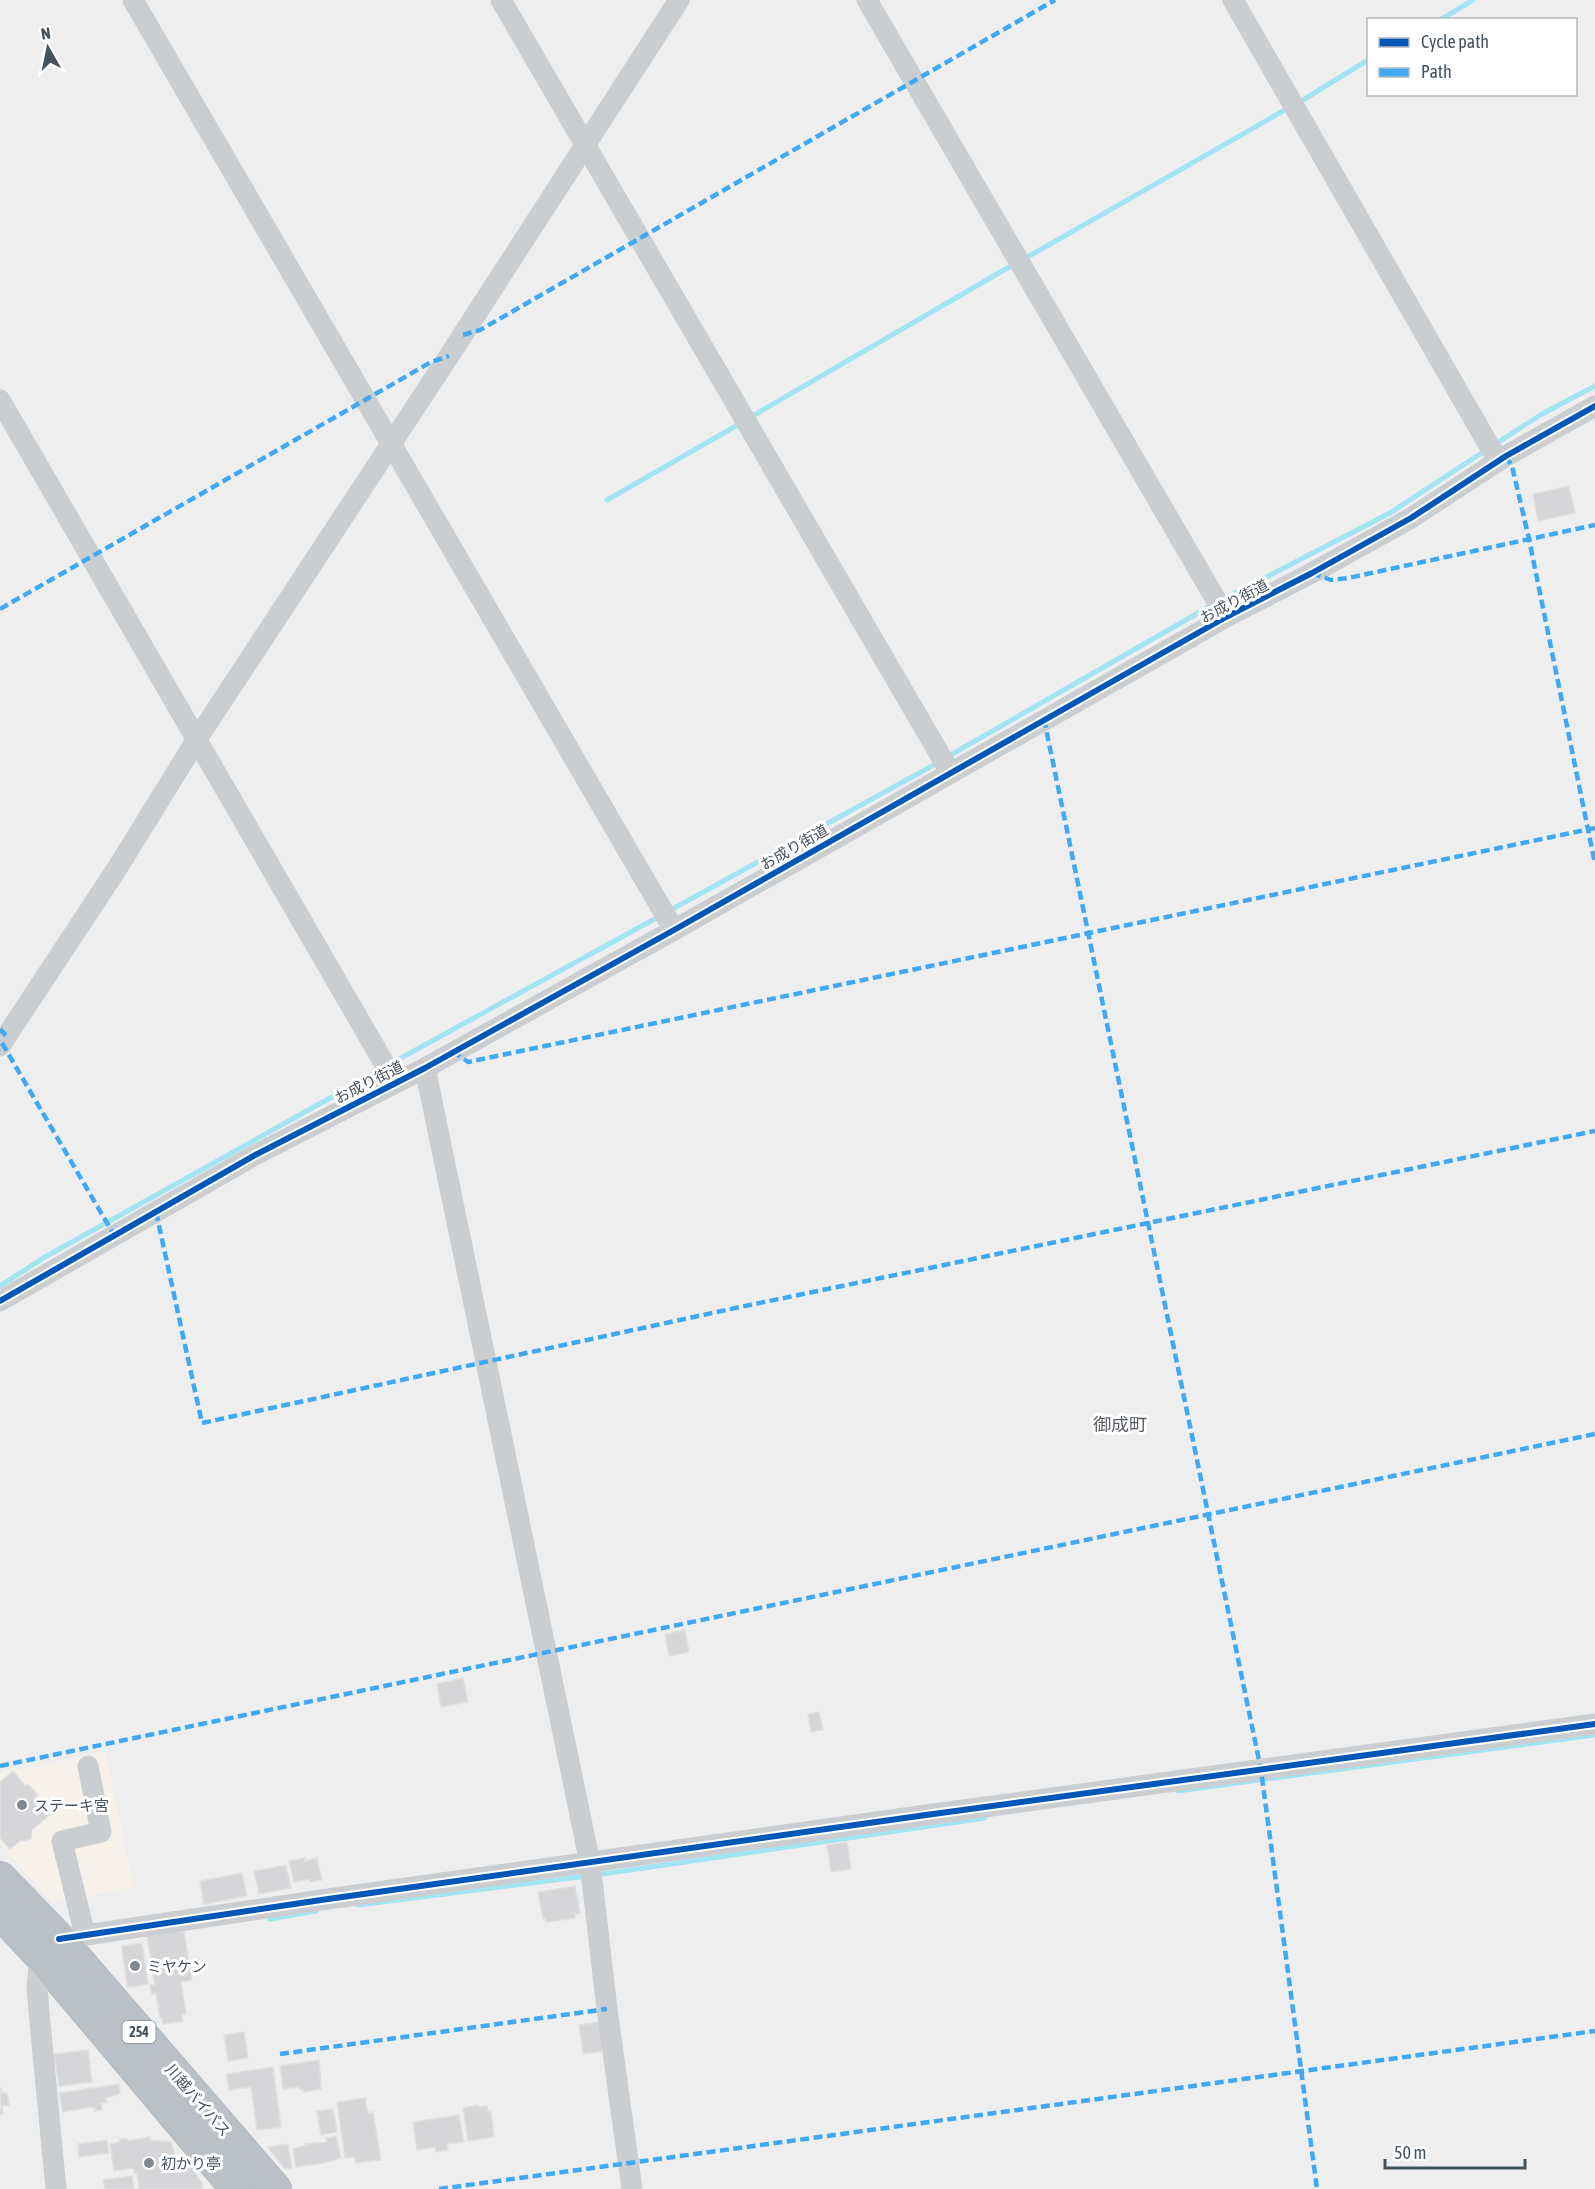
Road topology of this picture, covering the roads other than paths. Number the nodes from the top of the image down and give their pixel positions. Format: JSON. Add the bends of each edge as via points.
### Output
{"nodes":[{"id":1,"x":133,"y":0,"type":"edge"},
{"id":2,"x":501,"y":0,"type":"edge"},
{"id":3,"x":679,"y":0,"type":"edge"},
{"id":4,"x":867,"y":0,"type":"edge"},
{"id":5,"x":1233,"y":0,"type":"edge"},
{"id":6,"x":586,"y":145,"type":"junction"},
{"id":7,"x":0,"y":400,"type":"edge"},
{"id":8,"x":1595,"y":406,"type":"edge"},
{"id":9,"x":391,"y":445,"type":"junction"},
{"id":10,"x":1498,"y":462,"type":"junction"},
{"id":11,"x":1226,"y":617,"type":"junction"},
{"id":12,"x":197,"y":739,"type":"junction"},
{"id":13,"x":950,"y":772,"type":"junction"},
{"id":14,"x":674,"y":930,"type":"junction"},
{"id":15,"x":0,"y":1046,"type":"edge"},
{"id":16,"x":425,"y":1068,"type":"junction"},
{"id":17,"x":394,"y":1082,"type":"junction"},
{"id":18,"x":0,"y":1301,"type":"edge"},
{"id":19,"x":1595,"y":1724,"type":"edge"},
{"id":20,"x":88,"y":1766,"type":"dead end"},
{"id":21,"x":590,"y":1863,"type":"junction"},
{"id":22,"x":0,"y":1878,"type":"edge"},
{"id":23,"x":0,"y":1912,"type":"edge"},
{"id":24,"x":61,"y":1943,"type":"junction"},
{"id":25,"x":56,"y":2189,"type":"edge"},
{"id":26,"x":237,"y":2189,"type":"edge"},
{"id":27,"x":275,"y":2189,"type":"edge"},
{"id":28,"x":632,"y":2189,"type":"edge"}],
"edges":[{"from":1,"to":9,"type":"street"},
{"from":2,"to":6,"type":"street"},
{"from":3,"to":6,"type":"street"},
{"from":4,"to":11,"type":"street"},
{"from":5,"to":10,"type":"street"},
{"from":6,"to":9,"type":"street"},
{"from":6,"to":13,"type":"street"},
{"from":7,"to":12,"type":"street"},
{"from":8,"to":10,"type":"street","name":"お成り街道"},
{"from":9,"to":12,"type":"street"},
{"from":9,"to":14,"type":"street"},
{"from":10,"to":11,"type":"street","name":"お成り街道","via":[[1411,518]]},
{"from":11,"to":13,"type":"street","name":"お成り街道"},
{"from":12,"to":15,"type":"street"},
{"from":12,"to":17,"type":"street"},
{"from":13,"to":14,"type":"street","name":"お成り街道"},
{"from":14,"to":16,"type":"street","name":"お成り街道"},
{"from":16,"to":17,"type":"street","name":"お成り街道"},
{"from":16,"to":21,"type":"street"},
{"from":17,"to":18,"type":"street","name":"お成り街道","via":[[255,1155]]},
{"from":19,"to":21,"type":"street"},
{"from":20,"to":24,"type":"street","via":[[101,1832],[62,1841]]},
{"from":21,"to":24,"type":"street"},
{"from":21,"to":28,"type":"street"},
{"from":22,"to":24,"type":"highway","name":"川越バイパス","number":"254"},
{"from":23,"to":24,"type":"highway","name":"川越バイパス","number":"254"},
{"from":24,"to":25,"type":"street","via":[[37,1986]]},
{"from":24,"to":26,"type":"highway","name":"川越バイパス","number":"254"},
{"from":24,"to":27,"type":"highway","name":"川越バイパス","number":"254"}]}
